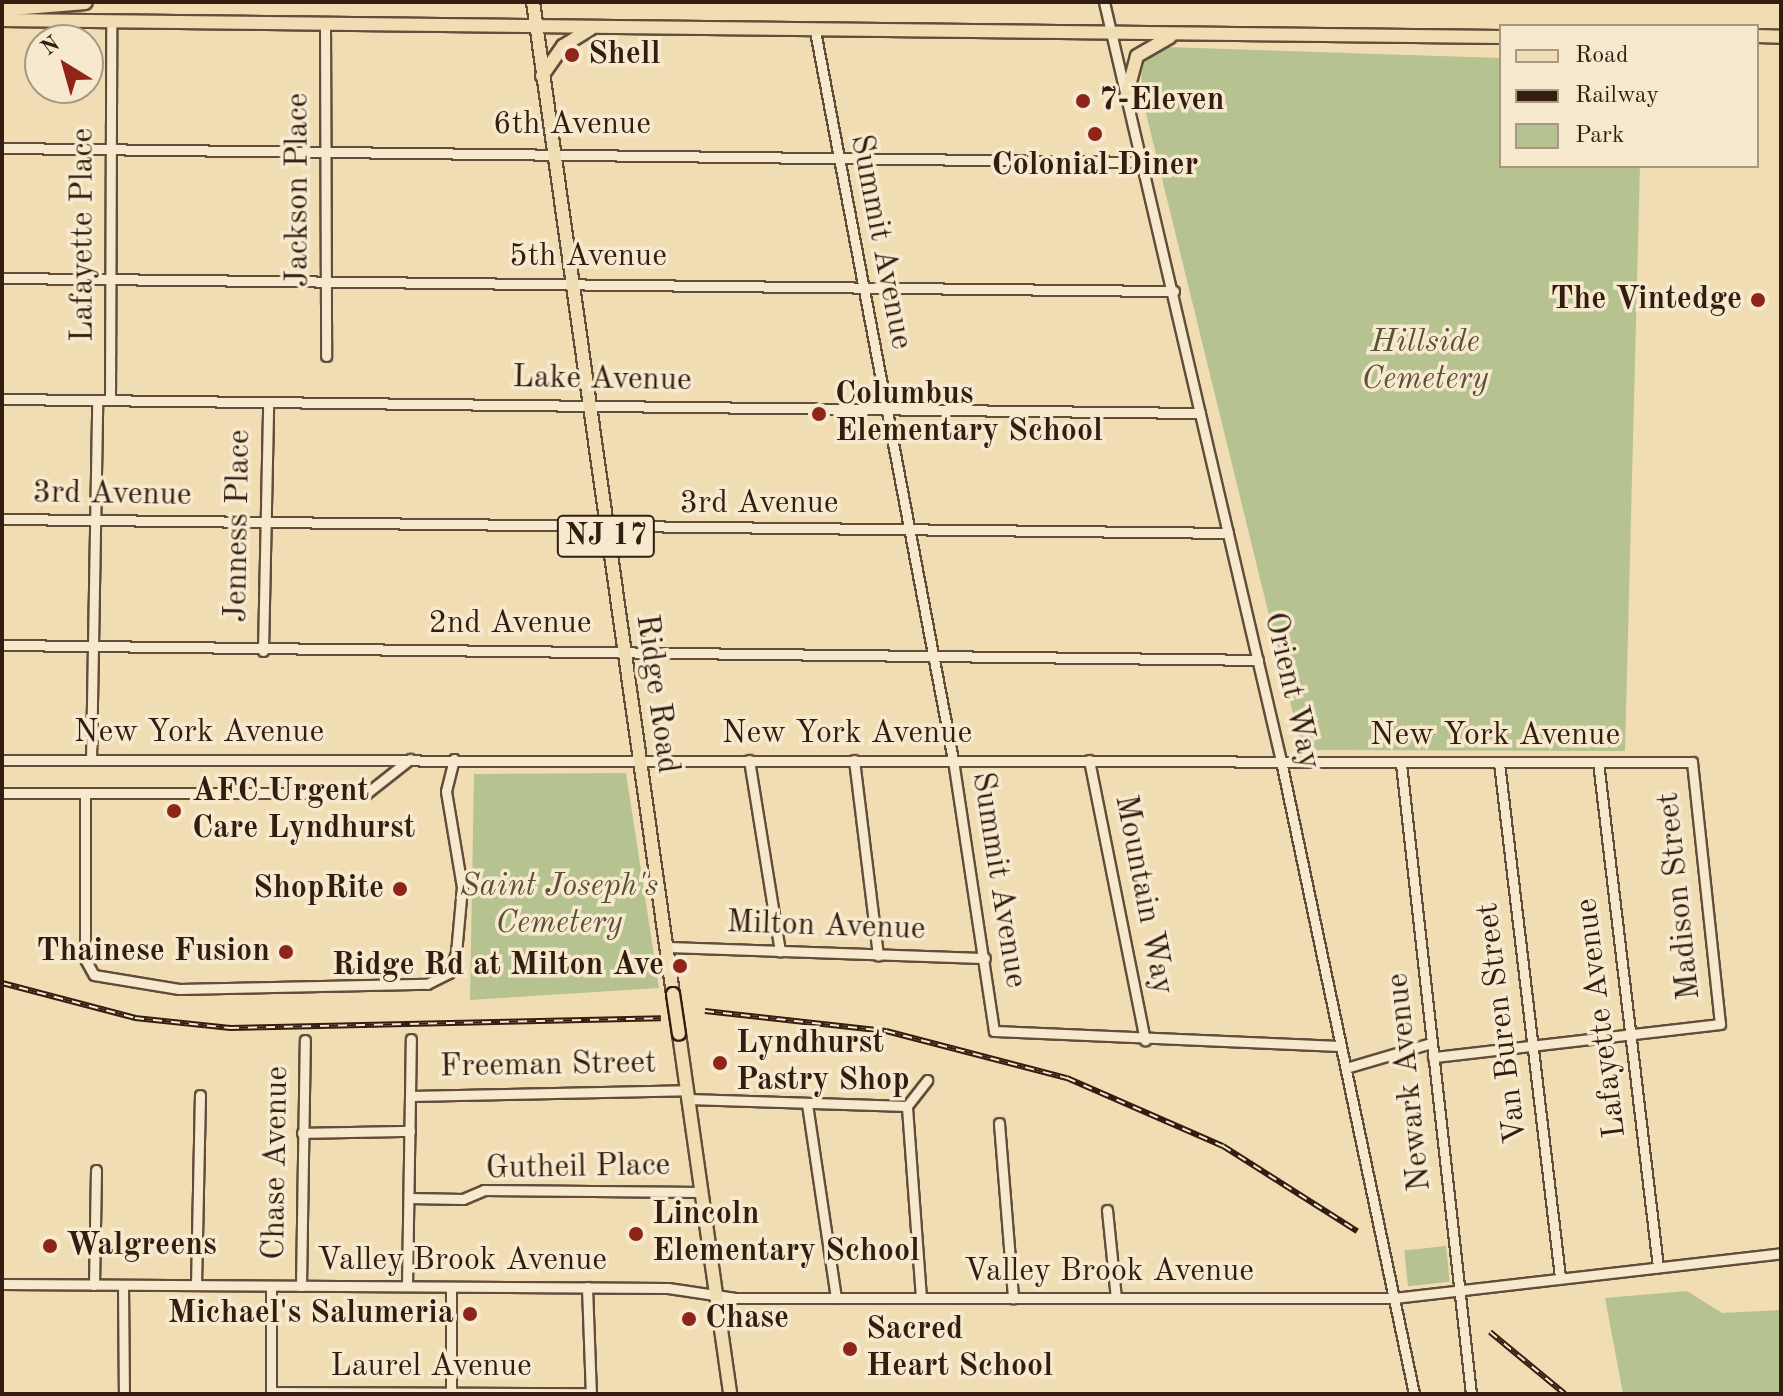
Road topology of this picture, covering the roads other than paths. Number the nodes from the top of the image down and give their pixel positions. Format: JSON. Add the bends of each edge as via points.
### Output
{"nodes":[{"id":1,"x":85,"y":2,"type":"edge"},
{"id":2,"x":1104,"y":2,"type":"edge"},
{"id":3,"x":2,"y":9,"type":"edge"},
{"id":4,"x":534,"y":14,"type":"edge"},
{"id":5,"x":2,"y":20,"type":"edge"},
{"id":6,"x":111,"y":21,"type":"junction"},
{"id":7,"x":325,"y":24,"type":"junction"},
{"id":8,"x":593,"y":27,"type":"junction"},
{"id":9,"x":815,"y":31,"type":"junction"},
{"id":10,"x":1111,"y":34,"type":"junction"},
{"id":11,"x":1175,"y":35,"type":"junction"},
{"id":12,"x":1759,"y":36,"type":"edge"},
{"id":13,"x":1499,"y":37,"type":"edge"},
{"id":14,"x":1781,"y":37,"type":"edge"},
{"id":15,"x":542,"y":77,"type":"junction"},
{"id":16,"x":1126,"y":97,"type":"junction"},
{"id":17,"x":2,"y":148,"type":"edge"},
{"id":18,"x":109,"y":149,"type":"junction"},
{"id":19,"x":551,"y":151,"type":"junction"},
{"id":20,"x":325,"y":152,"type":"junction"},
{"id":21,"x":835,"y":153,"type":"junction"},
{"id":22,"x":1141,"y":162,"type":"junction"},
{"id":23,"x":2,"y":278,"type":"edge"},
{"id":24,"x":111,"y":280,"type":"junction"},
{"id":25,"x":570,"y":281,"type":"junction"},
{"id":26,"x":325,"y":284,"type":"junction"},
{"id":27,"x":861,"y":286,"type":"junction"},
{"id":28,"x":1174,"y":291,"type":"junction"},
{"id":29,"x":326,"y":356,"type":"dead end"},
{"id":30,"x":2,"y":399,"type":"edge"},
{"id":31,"x":97,"y":400,"type":"junction"},
{"id":32,"x":110,"y":400,"type":"junction"},
{"id":33,"x":268,"y":402,"type":"junction"},
{"id":34,"x":587,"y":405,"type":"junction"},
{"id":35,"x":887,"y":409,"type":"junction"},
{"id":36,"x":1200,"y":413,"type":"junction"},
{"id":37,"x":2,"y":519,"type":"edge"},
{"id":38,"x":93,"y":520,"type":"junction"},
{"id":39,"x":266,"y":524,"type":"junction"},
{"id":40,"x":605,"y":528,"type":"junction"},
{"id":41,"x":910,"y":531,"type":"junction"},
{"id":42,"x":1228,"y":533,"type":"junction"},
{"id":43,"x":2,"y":645,"type":"edge"},
{"id":44,"x":95,"y":649,"type":"junction"},
{"id":45,"x":624,"y":650,"type":"junction"},
{"id":46,"x":263,"y":651,"type":"junction"},
{"id":47,"x":934,"y":657,"type":"junction"},
{"id":48,"x":1258,"y":660,"type":"junction"},
{"id":49,"x":410,"y":759,"type":"junction"},
{"id":50,"x":454,"y":759,"type":"junction"},
{"id":51,"x":639,"y":759,"type":"junction"},
{"id":52,"x":2,"y":760,"type":"edge"},
{"id":53,"x":91,"y":760,"type":"junction"},
{"id":54,"x":749,"y":760,"type":"junction"},
{"id":55,"x":854,"y":760,"type":"junction"},
{"id":56,"x":953,"y":760,"type":"junction"},
{"id":57,"x":1089,"y":760,"type":"junction"},
{"id":58,"x":1281,"y":761,"type":"junction"},
{"id":59,"x":1598,"y":762,"type":"junction"},
{"id":60,"x":1692,"y":762,"type":"joint"},
{"id":61,"x":1499,"y":763,"type":"junction"},
{"id":62,"x":1401,"y":764,"type":"junction"},
{"id":63,"x":2,"y":793,"type":"edge"},
{"id":64,"x":85,"y":793,"type":"junction"},
{"id":65,"x":666,"y":947,"type":"junction"},
{"id":66,"x":780,"y":952,"type":"junction"},
{"id":67,"x":878,"y":956,"type":"junction"},
{"id":68,"x":985,"y":958,"type":"junction"},
{"id":69,"x":1630,"y":1036,"type":"junction"},
{"id":70,"x":411,"y":1039,"type":"dead end"},
{"id":71,"x":305,"y":1040,"type":"dead end"},
{"id":72,"x":1145,"y":1040,"type":"junction"},
{"id":73,"x":1431,"y":1043,"type":"junction"},
{"id":74,"x":1341,"y":1046,"type":"junction"},
{"id":75,"x":1531,"y":1046,"type":"junction"},
{"id":76,"x":1433,"y":1057,"type":"junction"},
{"id":77,"x":1346,"y":1068,"type":"junction"},
{"id":78,"x":927,"y":1080,"type":"dead end"},
{"id":79,"x":200,"y":1095,"type":"dead end"},
{"id":80,"x":688,"y":1095,"type":"junction"},
{"id":81,"x":410,"y":1096,"type":"junction"},
{"id":82,"x":807,"y":1104,"type":"junction"},
{"id":83,"x":907,"y":1106,"type":"junction"},
{"id":84,"x":999,"y":1123,"type":"dead end"},
{"id":85,"x":410,"y":1131,"type":"junction"},
{"id":86,"x":302,"y":1133,"type":"junction"},
{"id":87,"x":96,"y":1170,"type":"dead end"},
{"id":88,"x":701,"y":1192,"type":"junction"},
{"id":89,"x":409,"y":1198,"type":"junction"},
{"id":90,"x":1107,"y":1210,"type":"dead end"},
{"id":91,"x":1781,"y":1253,"type":"edge"},
{"id":92,"x":1658,"y":1267,"type":"junction"},
{"id":93,"x":1560,"y":1277,"type":"junction"},
{"id":94,"x":2,"y":1284,"type":"edge"},
{"id":95,"x":94,"y":1285,"type":"junction"},
{"id":96,"x":123,"y":1285,"type":"junction"},
{"id":97,"x":196,"y":1285,"type":"junction"},
{"id":98,"x":271,"y":1286,"type":"junction"},
{"id":99,"x":301,"y":1286,"type":"junction"},
{"id":100,"x":407,"y":1286,"type":"junction"},
{"id":101,"x":451,"y":1287,"type":"junction"},
{"id":102,"x":587,"y":1287,"type":"junction"},
{"id":103,"x":1459,"y":1291,"type":"junction"},
{"id":104,"x":716,"y":1297,"type":"junction"},
{"id":105,"x":836,"y":1298,"type":"junction"},
{"id":106,"x":921,"y":1298,"type":"junction"},
{"id":107,"x":1013,"y":1298,"type":"junction"},
{"id":108,"x":1116,"y":1298,"type":"junction"},
{"id":109,"x":1394,"y":1298,"type":"junction"},
{"id":110,"x":271,"y":1393,"type":"edge"},
{"id":111,"x":451,"y":1393,"type":"edge"},
{"id":112,"x":124,"y":1394,"type":"edge"},
{"id":113,"x":591,"y":1394,"type":"edge"},
{"id":114,"x":730,"y":1394,"type":"edge"},
{"id":115,"x":1414,"y":1394,"type":"edge"},
{"id":116,"x":1471,"y":1394,"type":"edge"}],
"edges":[{"from":1,"to":3,"type":"highway"},
{"from":2,"to":10,"type":"street","name":"Orient Way"},
{"from":4,"to":7,"type":"main road"},
{"from":4,"to":8,"type":"main road"},
{"from":4,"to":15,"type":"main road","name":"Ridge Road","number":"NJ 17"},
{"from":5,"to":6,"type":"main road"},
{"from":6,"to":7,"type":"main road"},
{"from":6,"to":18,"type":"street","name":"Lafayette Place"},
{"from":7,"to":20,"type":"street","name":"Jackson Place"},
{"from":8,"to":9,"type":"main road"},
{"from":8,"to":15,"type":"main road","via":[[563,46]]},
{"from":9,"to":10,"type":"main road"},
{"from":9,"to":21,"type":"street","name":"Summit Avenue"},
{"from":10,"to":11,"type":"main road"},
{"from":10,"to":16,"type":"street","name":"Orient Way"},
{"from":11,"to":13,"type":"main road"},
{"from":11,"to":16,"type":"main road","via":[[1137,56]]},
{"from":12,"to":14,"type":"main road"},
{"from":15,"to":19,"type":"main road","name":"Ridge Road","number":"NJ 17"},
{"from":16,"to":22,"type":"street","name":"Orient Way"},
{"from":17,"to":18,"type":"street","name":"6th Avenue"},
{"from":18,"to":20,"type":"street","name":"6th Avenue"},
{"from":18,"to":24,"type":"street","name":"Lafayette Place"},
{"from":19,"to":20,"type":"street","name":"6th Avenue"},
{"from":19,"to":21,"type":"street","name":"6th Avenue"},
{"from":19,"to":25,"type":"main road","name":"Ridge Road","number":"NJ 17"},
{"from":20,"to":26,"type":"street","name":"Jackson Place"},
{"from":21,"to":22,"type":"street","name":"6th Avenue"},
{"from":21,"to":27,"type":"street","name":"Summit Avenue"},
{"from":22,"to":28,"type":"street","name":"Orient Way"},
{"from":23,"to":24,"type":"street","name":"5th Avenue"},
{"from":24,"to":26,"type":"street","name":"5th Avenue"},
{"from":24,"to":32,"type":"street","name":"Lafayette Place"},
{"from":25,"to":26,"type":"street","name":"5th Avenue"},
{"from":25,"to":27,"type":"street","name":"5th Avenue"},
{"from":25,"to":34,"type":"main road","name":"Ridge Road","number":"NJ 17"},
{"from":26,"to":29,"type":"street","name":"Jackson Place"},
{"from":27,"to":28,"type":"street","name":"5th Avenue"},
{"from":27,"to":35,"type":"street","name":"Summit Avenue"},
{"from":28,"to":36,"type":"street","name":"Orient Way"},
{"from":30,"to":31,"type":"street","name":"Lake Avenue"},
{"from":31,"to":32,"type":"street","name":"Lake Avenue"},
{"from":31,"to":38,"type":"street"},
{"from":32,"to":33,"type":"street","name":"Lake Avenue"},
{"from":33,"to":34,"type":"street","name":"Lake Avenue"},
{"from":33,"to":39,"type":"street","name":"Jenness Place"},
{"from":34,"to":35,"type":"street","name":"Lake Avenue"},
{"from":34,"to":40,"type":"main road","name":"Ridge Road","number":"NJ 17"},
{"from":35,"to":36,"type":"street","name":"Lake Avenue"},
{"from":35,"to":41,"type":"street","name":"Summit Avenue"},
{"from":36,"to":42,"type":"street","name":"Orient Way"},
{"from":37,"to":38,"type":"street","name":"3rd Avenue"},
{"from":38,"to":39,"type":"street","name":"3rd Avenue"},
{"from":38,"to":44,"type":"street"},
{"from":39,"to":40,"type":"street","name":"3rd Avenue"},
{"from":39,"to":46,"type":"street","name":"Jenness Place"},
{"from":40,"to":41,"type":"street","name":"3rd Avenue"},
{"from":40,"to":45,"type":"main road","name":"Ridge Road","number":"NJ 17"},
{"from":41,"to":42,"type":"street","name":"3rd Avenue"},
{"from":41,"to":47,"type":"street","name":"Summit Avenue"},
{"from":42,"to":48,"type":"street","name":"Orient Way"},
{"from":43,"to":44,"type":"street","name":"2nd Avenue"},
{"from":44,"to":46,"type":"street","name":"2nd Avenue"},
{"from":44,"to":53,"type":"street"},
{"from":45,"to":46,"type":"street","name":"2nd Avenue"},
{"from":45,"to":47,"type":"street","name":"2nd Avenue"},
{"from":45,"to":51,"type":"main road","name":"Ridge Road","number":"NJ 17"},
{"from":47,"to":48,"type":"street","name":"2nd Avenue"},
{"from":47,"to":56,"type":"street","name":"Summit Avenue"},
{"from":48,"to":58,"type":"street","name":"Orient Way"},
{"from":49,"to":50,"type":"street","name":"New York Avenue"},
{"from":49,"to":53,"type":"street","name":"New York Avenue"},
{"from":49,"to":64,"type":"street","via":[[367,793]]},
{"from":50,"to":51,"type":"street","name":"New York Avenue"},
{"from":50,"to":64,"type":"street","via":[[446,791],[462,887],[456,953],[449,973],[427,984],[179,989],[94,975],[85,959]]},
{"from":51,"to":54,"type":"street","name":"New York Avenue"},
{"from":51,"to":65,"type":"main road","name":"Ridge Road","number":"NJ 17"},
{"from":52,"to":53,"type":"street","name":"New York Avenue"},
{"from":54,"to":55,"type":"street","name":"New York Avenue"},
{"from":54,"to":66,"type":"street"},
{"from":55,"to":56,"type":"street","name":"New York Avenue"},
{"from":55,"to":67,"type":"street"},
{"from":56,"to":57,"type":"street","name":"New York Avenue"},
{"from":56,"to":68,"type":"street","name":"Summit Avenue"},
{"from":57,"to":58,"type":"street","name":"New York Avenue"},
{"from":57,"to":72,"type":"street","name":"Mountain Way"},
{"from":58,"to":62,"type":"street","name":"New York Avenue"},
{"from":58,"to":74,"type":"street","name":"Orient Way"},
{"from":59,"to":60,"type":"street","name":"New York Avenue"},
{"from":59,"to":61,"type":"street","name":"New York Avenue"},
{"from":59,"to":69,"type":"street","name":"Lafayette Avenue"},
{"from":60,"to":69,"type":"street","name":"Madison Street","via":[[1720,1024]]},
{"from":61,"to":62,"type":"street","name":"New York Avenue"},
{"from":61,"to":75,"type":"street","name":"Van Buren Street"},
{"from":62,"to":73,"type":"street","name":"Newark Avenue"},
{"from":63,"to":64,"type":"street"},
{"from":65,"to":66,"type":"street","name":"Milton Avenue"},
{"from":65,"to":80,"type":"main road","name":"Ridge Road","number":"NJ 17","bridge":true},
{"from":66,"to":67,"type":"street","name":"Milton Avenue"},
{"from":67,"to":68,"type":"street","name":"Milton Avenue"},
{"from":68,"to":72,"type":"street","name":"Summit Avenue","via":[[994,1031]]},
{"from":69,"to":75,"type":"street"},
{"from":69,"to":92,"type":"street","name":"Lafayette Avenue"},
{"from":70,"to":81,"type":"street"},
{"from":71,"to":86,"type":"street","name":"Chase Avenue"},
{"from":72,"to":74,"type":"street"},
{"from":73,"to":76,"type":"street","name":"Newark Avenue"},
{"from":73,"to":77,"type":"street"},
{"from":74,"to":77,"type":"street","name":"Orient Way"},
{"from":75,"to":76,"type":"street"},
{"from":75,"to":93,"type":"street","name":"Van Buren Street"},
{"from":76,"to":103,"type":"street","name":"Newark Avenue"},
{"from":77,"to":109,"type":"street","name":"Orient Way"},
{"from":78,"to":83,"type":"street"},
{"from":79,"to":97,"type":"street"},
{"from":80,"to":81,"type":"street","name":"Freeman Street"},
{"from":80,"to":82,"type":"street","name":"Freeman Street"},
{"from":80,"to":88,"type":"main road","name":"Ridge Road","number":"NJ 17"},
{"from":81,"to":85,"type":"street"},
{"from":82,"to":83,"type":"street","name":"Freeman Street"},
{"from":82,"to":105,"type":"street"},
{"from":83,"to":106,"type":"street"},
{"from":84,"to":107,"type":"street"},
{"from":85,"to":86,"type":"street"},
{"from":85,"to":89,"type":"street"},
{"from":86,"to":99,"type":"street","name":"Chase Avenue"},
{"from":87,"to":95,"type":"street"},
{"from":88,"to":89,"type":"street","name":"Gutheil Place","via":[[484,1190],[463,1199]]},
{"from":88,"to":104,"type":"main road","name":"Ridge Road","number":"NJ 17"},
{"from":89,"to":100,"type":"street"},
{"from":90,"to":108,"type":"street"},
{"from":91,"to":92,"type":"street","name":"Valley Brook Avenue"},
{"from":92,"to":93,"type":"street","name":"Valley Brook Avenue"},
{"from":93,"to":103,"type":"street","name":"Valley Brook Avenue"},
{"from":94,"to":95,"type":"street","name":"Valley Brook Avenue"},
{"from":95,"to":96,"type":"street","name":"Valley Brook Avenue"},
{"from":96,"to":97,"type":"street","name":"Valley Brook Avenue"},
{"from":96,"to":112,"type":"street"},
{"from":97,"to":98,"type":"street","name":"Valley Brook Avenue"},
{"from":98,"to":99,"type":"street","name":"Valley Brook Avenue"},
{"from":98,"to":110,"type":"street","name":"Chase Avenue"},
{"from":99,"to":100,"type":"street","name":"Valley Brook Avenue"},
{"from":100,"to":101,"type":"street","name":"Valley Brook Avenue"},
{"from":101,"to":102,"type":"street","name":"Valley Brook Avenue"},
{"from":101,"to":111,"type":"street"},
{"from":102,"to":104,"type":"street","name":"Valley Brook Avenue"},
{"from":102,"to":113,"type":"street"},
{"from":103,"to":109,"type":"street","name":"Valley Brook Avenue"},
{"from":103,"to":116,"type":"street","name":"Newark Avenue"},
{"from":104,"to":105,"type":"street","name":"Valley Brook Avenue"},
{"from":104,"to":114,"type":"main road","name":"Ridge Road","number":"NJ 17"},
{"from":105,"to":106,"type":"street","name":"Valley Brook Avenue"},
{"from":106,"to":107,"type":"street","name":"Valley Brook Avenue"},
{"from":107,"to":108,"type":"street","name":"Valley Brook Avenue"},
{"from":108,"to":109,"type":"street","name":"Valley Brook Avenue"},
{"from":109,"to":115,"type":"street","name":"Orient Way"},
{"from":110,"to":111,"type":"street","name":"Laurel Avenue"},
{"from":111,"to":113,"type":"street","name":"Laurel Avenue"}]}
